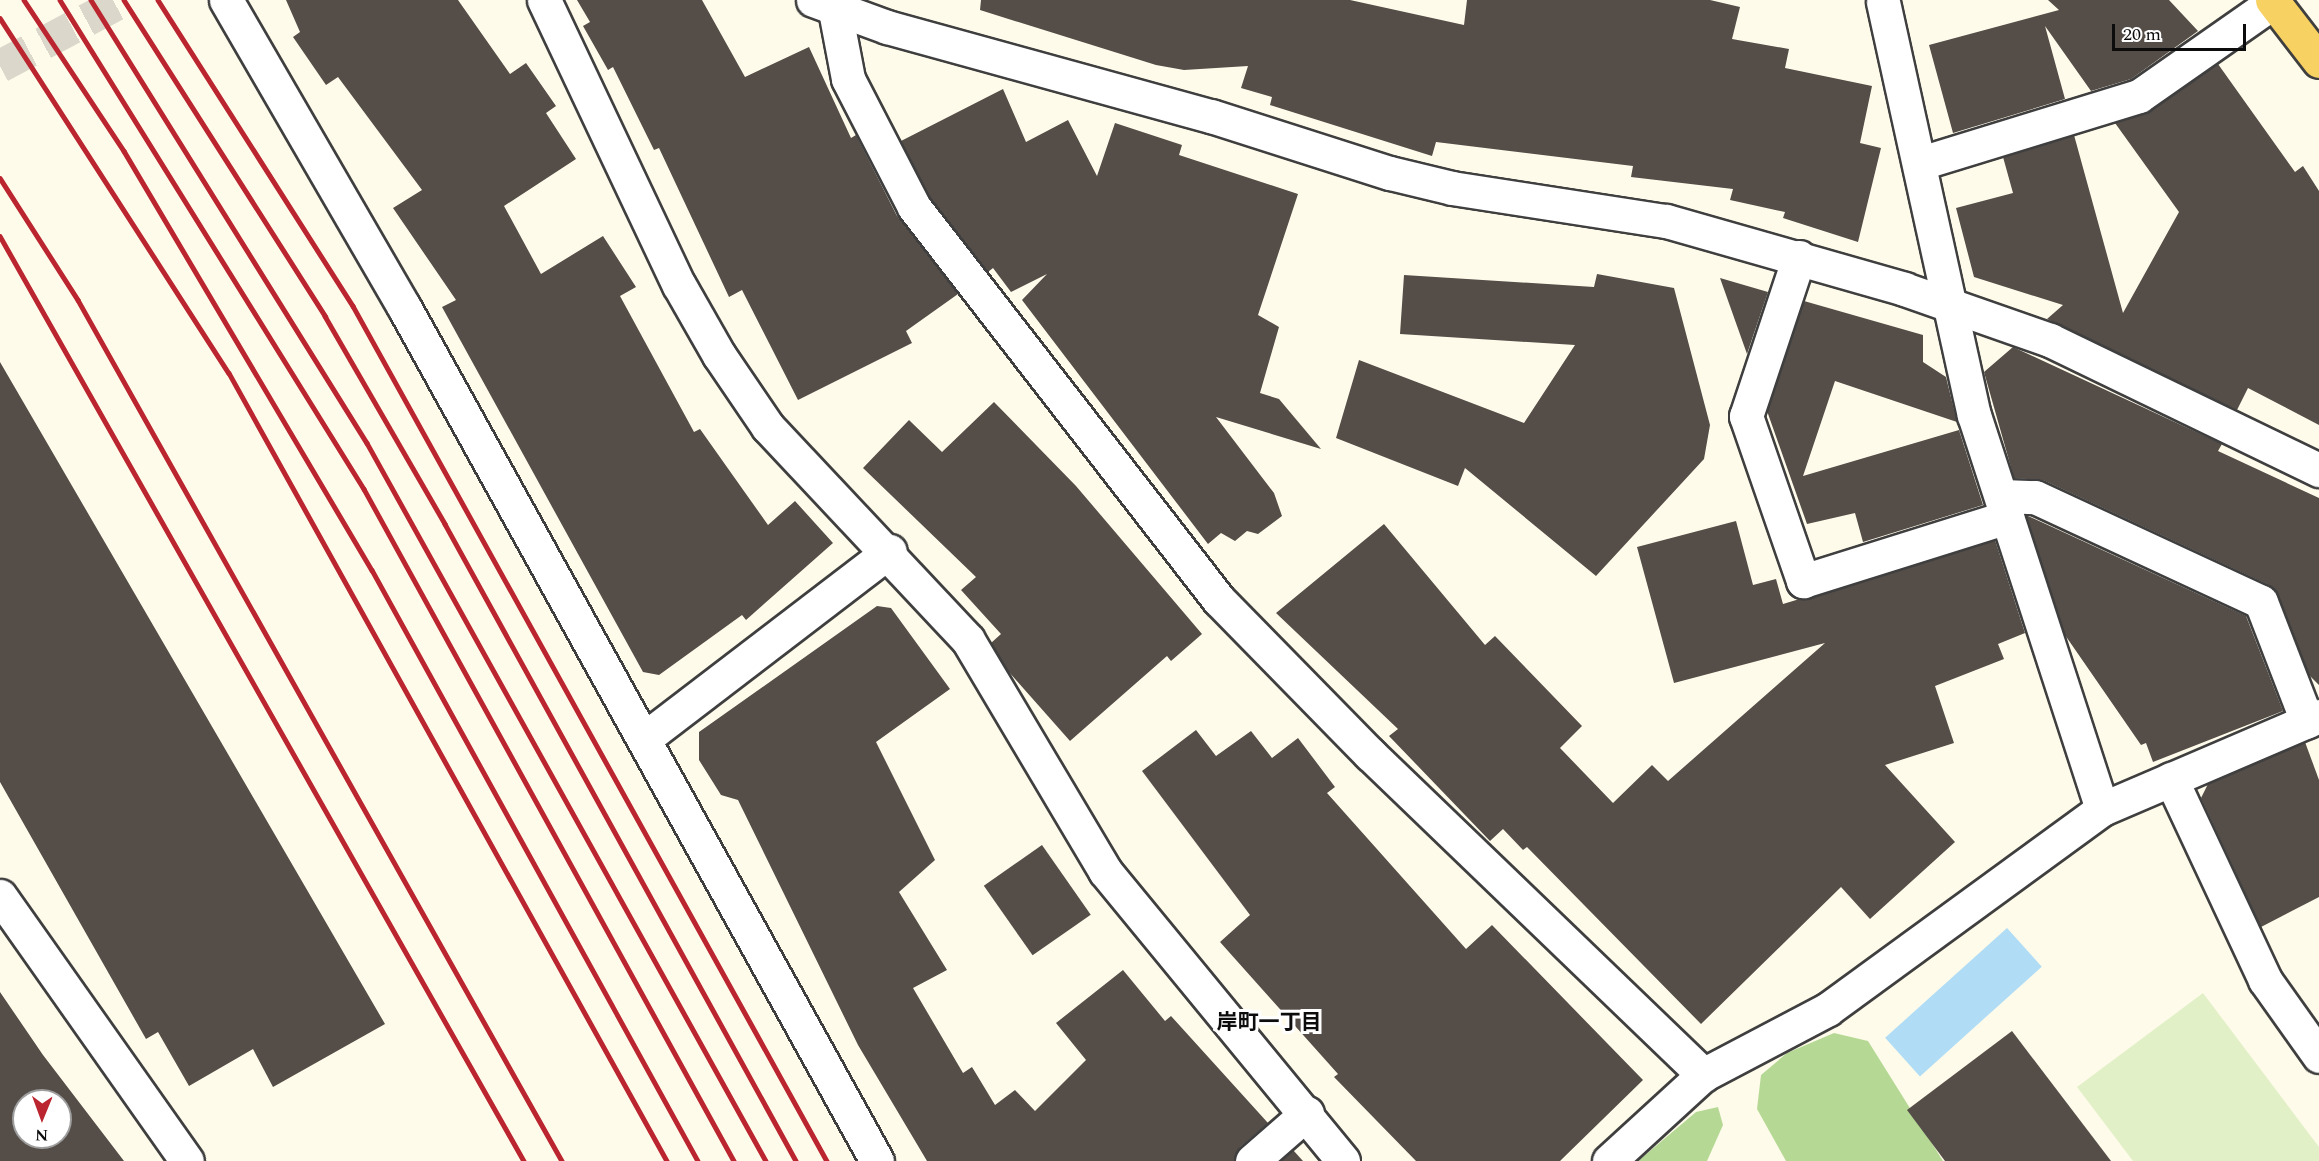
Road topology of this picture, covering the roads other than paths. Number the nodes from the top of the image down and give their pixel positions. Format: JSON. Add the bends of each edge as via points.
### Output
{"nodes":[{"id":1,"x":226,"y":0,"type":"edge"},
{"id":2,"x":544,"y":0,"type":"edge"},
{"id":3,"x":1880,"y":1,"type":"edge"},
{"id":4,"x":2272,"y":1,"type":"edge"},
{"id":5,"x":826,"y":2,"type":"edge"},
{"id":6,"x":2319,"y":61,"type":"edge"},
{"id":7,"x":1921,"y":163,"type":"junction"},
{"id":8,"x":1799,"y":256,"type":"junction"},
{"id":9,"x":1948,"y":304,"type":"junction"},
{"id":10,"x":2319,"y":470,"type":"edge"},
{"id":11,"x":2005,"y":507,"type":"junction"},
{"id":12,"x":890,"y":551,"type":"junction"},
{"id":13,"x":2313,"y":719,"type":"edge"},
{"id":14,"x":645,"y":738,"type":"junction"},
{"id":15,"x":2171,"y":779,"type":"junction"},
{"id":16,"x":2102,"y":809,"type":"junction"},
{"id":17,"x":0,"y":896,"type":"edge"},
{"id":18,"x":2319,"y":1056,"type":"edge"},
{"id":19,"x":1703,"y":1075,"type":"junction"},
{"id":20,"x":1307,"y":1113,"type":"junction"},
{"id":21,"x":186,"y":1161,"type":"edge"},
{"id":22,"x":877,"y":1161,"type":"edge"},
{"id":23,"x":1252,"y":1161,"type":"edge"},
{"id":24,"x":1343,"y":1161,"type":"edge"},
{"id":25,"x":1609,"y":1161,"type":"edge"}],
"edges":[{"from":1,"to":14,"type":"street"},
{"from":2,"to":12,"type":"street","via":[[679,285],[719,355],[768,427]]},
{"from":3,"to":7,"type":"street"},
{"from":4,"to":6,"type":"main road"},
{"from":4,"to":7,"type":"street","via":[[2139,96]]},
{"from":5,"to":8,"type":"street","via":[[1390,173],[1666,221]]},
{"from":5,"to":19,"type":"street","via":[[848,79],[914,207],[1219,600],[1370,754]]},
{"from":7,"to":9,"type":"street"},
{"from":8,"to":9,"type":"street"},
{"from":8,"to":11,"type":"street","via":[[1746,416],[1803,582]]},
{"from":9,"to":10,"type":"street","via":[[2050,340]]},
{"from":9,"to":11,"type":"street","via":[[1974,415]]},
{"from":11,"to":13,"type":"street","via":[[2035,497],[2262,602]]},
{"from":11,"to":16,"type":"street"},
{"from":12,"to":14,"type":"street"},
{"from":12,"to":20,"type":"street","via":[[968,640],[1105,871]]},
{"from":13,"to":15,"type":"street"},
{"from":14,"to":22,"type":"street"},
{"from":15,"to":16,"type":"street"},
{"from":15,"to":18,"type":"street","via":[[2265,980]]},
{"from":16,"to":19,"type":"street","via":[[1828,1009]]},
{"from":17,"to":21,"type":"street"},
{"from":19,"to":25,"type":"street"},
{"from":20,"to":23,"type":"street"},
{"from":20,"to":24,"type":"street"}]}
